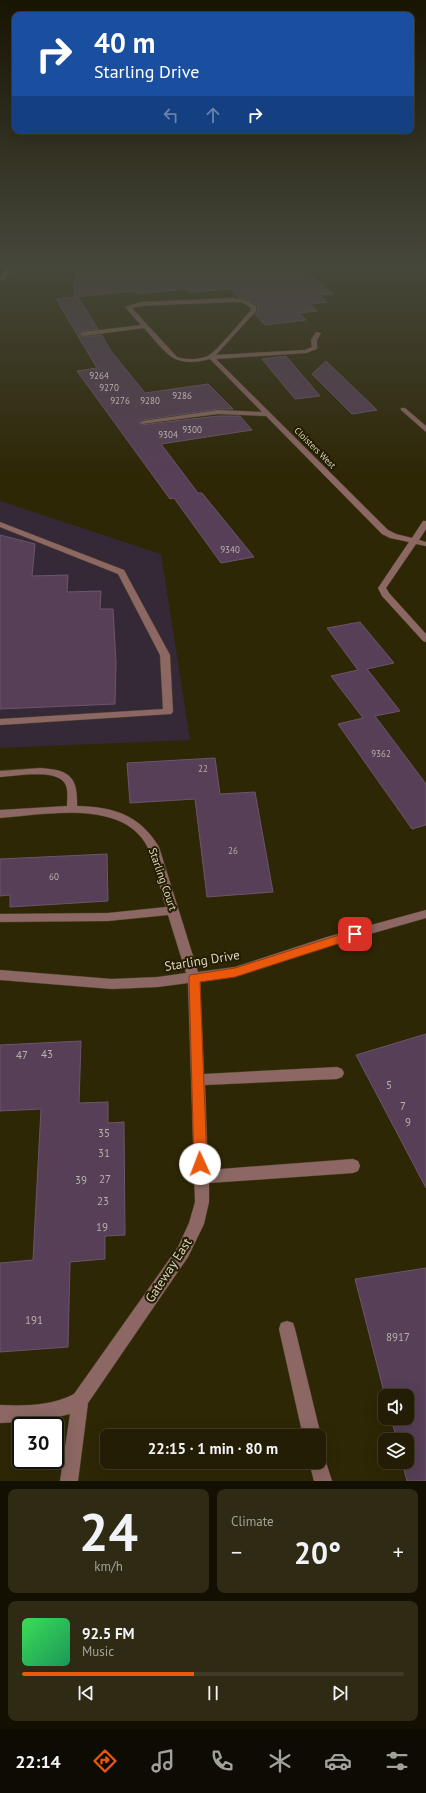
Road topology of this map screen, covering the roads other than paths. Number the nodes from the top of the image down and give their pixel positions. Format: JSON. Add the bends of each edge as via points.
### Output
{"nodes":[{"id":1,"x":155,"y":336,"type":"edge"},
{"id":2,"x":230,"y":336,"type":"edge"},
{"id":3,"x":316,"y":336,"type":"edge"},
{"id":4,"x":211,"y":357,"type":"junction"},
{"id":5,"x":403,"y":409,"type":"dead end"},
{"id":6,"x":267,"y":414,"type":"junction"},
{"id":7,"x":143,"y":423,"type":"dead end"},
{"id":8,"x":426,"y":430,"type":"edge"},
{"id":9,"x":426,"y":523,"type":"edge"},
{"id":10,"x":0,"y":524,"type":"edge"},
{"id":11,"x":413,"y":541,"type":"junction"},
{"id":12,"x":426,"y":544,"type":"edge"},
{"id":13,"x":426,"y":639,"type":"edge"},
{"id":14,"x":0,"y":722,"type":"edge"},
{"id":15,"x":0,"y":774,"type":"edge"},
{"id":16,"x":72,"y":810,"type":"junction"},
{"id":17,"x":0,"y":814,"type":"edge"},
{"id":18,"x":174,"y":910,"type":"junction"},
{"id":19,"x":426,"y":914,"type":"edge"},
{"id":20,"x":0,"y":918,"type":"edge"},
{"id":21,"x":0,"y":975,"type":"edge"},
{"id":22,"x":194,"y":978,"type":"junction"},
{"id":23,"x":337,"y":1073,"type":"dead end"},
{"id":24,"x":198,"y":1080,"type":"junction"},
{"id":25,"x":353,"y":1166,"type":"dead end"},
{"id":26,"x":201,"y":1177,"type":"junction"},
{"id":27,"x":287,"y":1329,"type":"dead end"},
{"id":28,"x":80,"y":1400,"type":"junction"},
{"id":29,"x":0,"y":1414,"type":"edge"},
{"id":30,"x":310,"y":1429,"type":"edge"},
{"id":31,"x":319,"y":1469,"type":"edge"},
{"id":32,"x":69,"y":1481,"type":"edge"},
{"id":33,"x":322,"y":1481,"type":"edge"}],
"edges":[{"from":1,"to":4,"type":"street","via":[[175,358],[196,361]]},
{"from":2,"to":4,"type":"street"},
{"from":3,"to":4,"type":"street","via":[[315,348],[308,351]]},
{"from":4,"to":6,"type":"street","name":"Cloisters West"},
{"from":5,"to":8,"type":"street"},
{"from":6,"to":7,"type":"street","via":[[218,412]]},
{"from":6,"to":11,"type":"street","name":"Cloisters West","via":[[385,532]]},
{"from":9,"to":11,"type":"street"},
{"from":10,"to":14,"type":"street","via":[[121,572],[165,655],[168,712]]},
{"from":11,"to":12,"type":"street","name":"Cloisters West"},
{"from":11,"to":13,"type":"street","via":[[382,588]]},
{"from":15,"to":16,"type":"street","via":[[52,771],[64,775],[71,784]]},
{"from":16,"to":17,"type":"street","name":"Starling Court"},
{"from":16,"to":18,"type":"street","name":"Starling Court","via":[[91,809],[116,814],[144,834],[153,847]]},
{"from":18,"to":20,"type":"street","via":[[108,917]]},
{"from":18,"to":22,"type":"street","name":"Starling Court"},
{"from":19,"to":22,"type":"street","name":"Starling Drive","via":[[235,972]]},
{"from":21,"to":22,"type":"street","name":"Starling Drive","via":[[112,984]]},
{"from":22,"to":24,"type":"street","name":"Gateway East"},
{"from":23,"to":24,"type":"street"},
{"from":24,"to":26,"type":"street","name":"Gateway East"},
{"from":25,"to":26,"type":"street"},
{"from":26,"to":28,"type":"street","name":"Gateway East","via":[[202,1202],[196,1224],[183,1252]]},
{"from":27,"to":30,"type":"street"},
{"from":28,"to":29,"type":"street","via":[[68,1407],[37,1414]]},
{"from":28,"to":32,"type":"street","name":"Gateway East"},
{"from":31,"to":33,"type":"street"}]}
